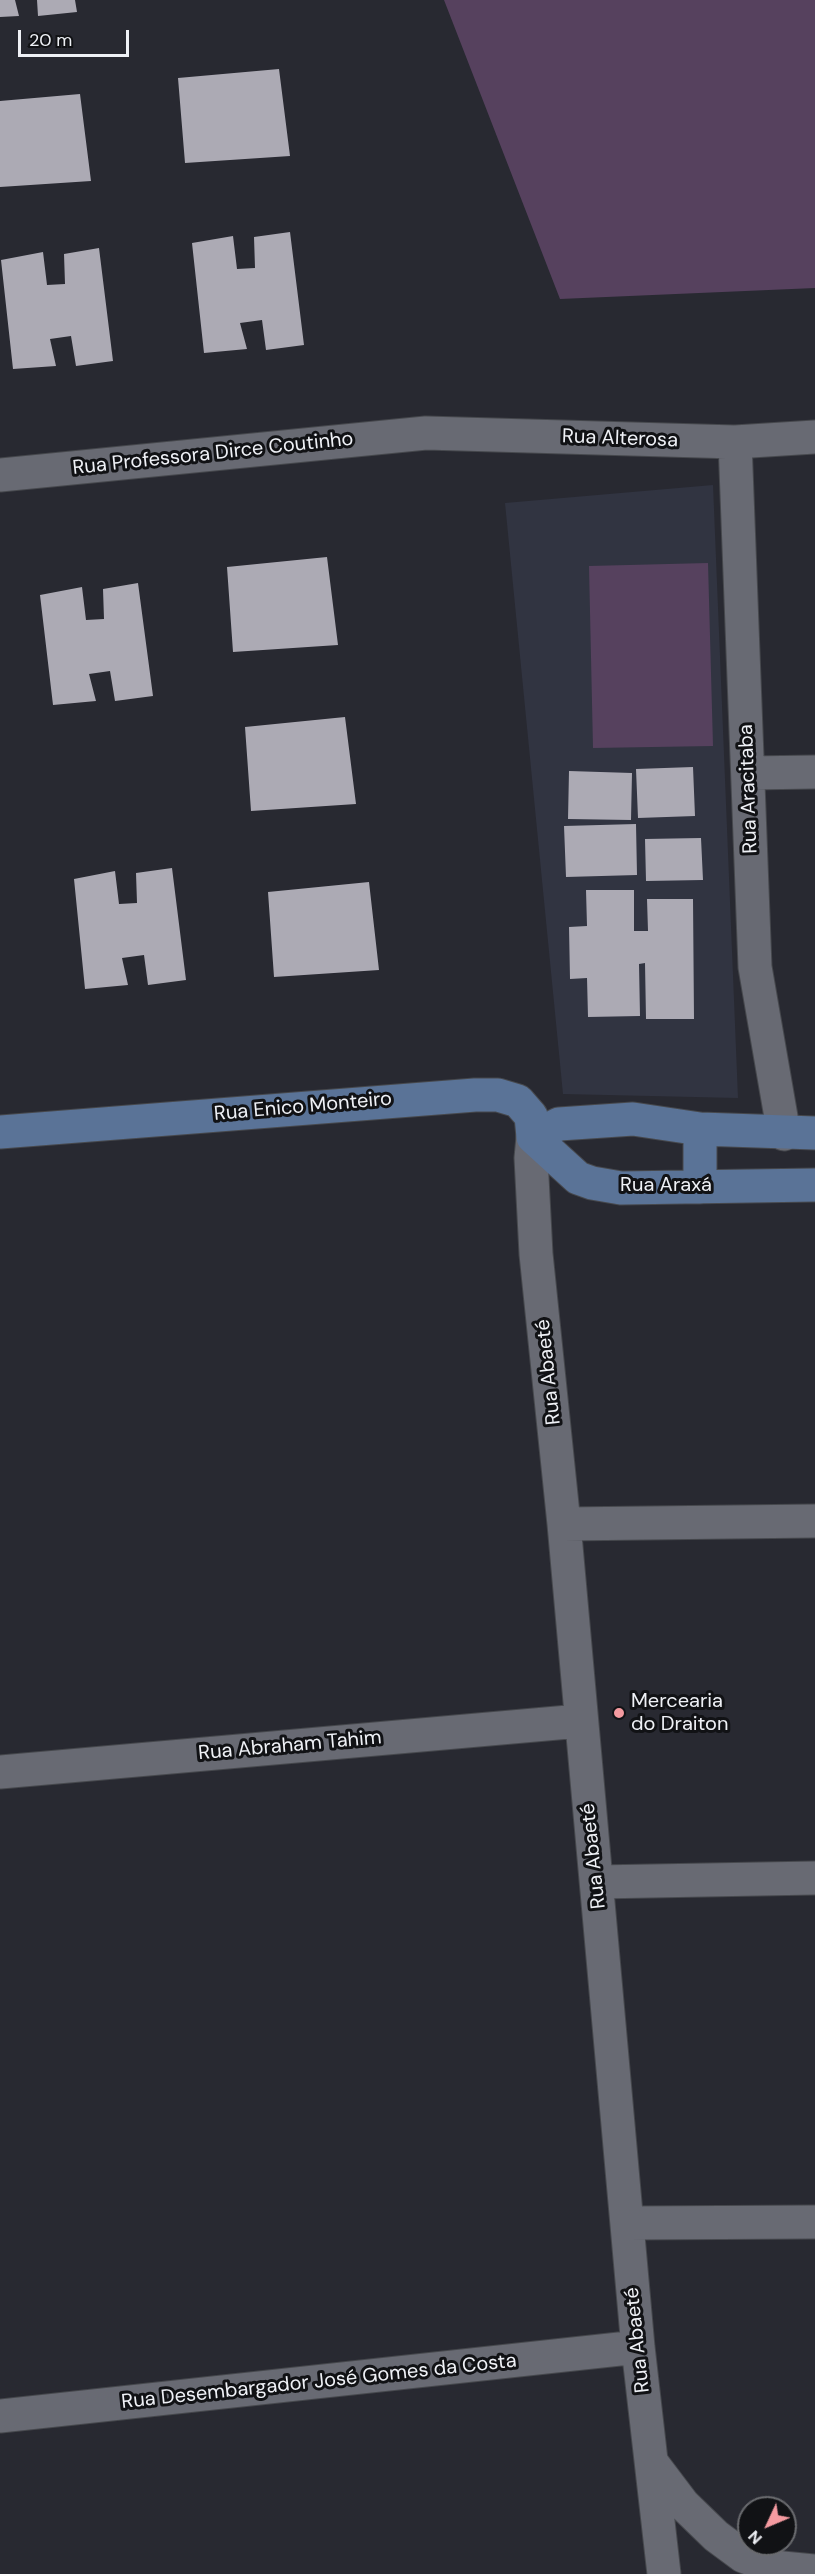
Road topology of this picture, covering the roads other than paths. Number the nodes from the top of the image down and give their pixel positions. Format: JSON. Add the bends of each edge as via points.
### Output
{"nodes":[{"id":1,"x":426,"y":433,"type":"joint"},
{"id":2,"x":815,"y":437,"type":"edge"},
{"id":3,"x":735,"y":442,"type":"junction"},
{"id":4,"x":0,"y":476,"type":"edge"},
{"id":5,"x":815,"y":772,"type":"edge"},
{"id":6,"x":749,"y":773,"type":"junction"},
{"id":7,"x":700,"y":1129,"type":"junction"},
{"id":8,"x":0,"y":1132,"type":"edge"},
{"id":9,"x":799,"y":1134,"type":"edge"},
{"id":10,"x":533,"y":1137,"type":"junction"},
{"id":11,"x":815,"y":1185,"type":"edge"},
{"id":12,"x":700,"y":1187,"type":"junction"},
{"id":13,"x":815,"y":1521,"type":"edge"},
{"id":14,"x":564,"y":1524,"type":"junction"},
{"id":15,"x":580,"y":1720,"type":"junction"},
{"id":16,"x":0,"y":1772,"type":"edge"},
{"id":17,"x":815,"y":1878,"type":"edge"},
{"id":18,"x":597,"y":1882,"type":"junction"},
{"id":19,"x":815,"y":2222,"type":"edge"},
{"id":20,"x":627,"y":2223,"type":"junction"},
{"id":21,"x":638,"y":2347,"type":"junction"},
{"id":22,"x":0,"y":2416,"type":"edge"},
{"id":23,"x":651,"y":2462,"type":"junction"},
{"id":24,"x":815,"y":2571,"type":"edge"},
{"id":25,"x":664,"y":2574,"type":"edge"}],
"edges":[{"from":1,"to":3,"type":"street","name":"Rua Alterosa"},
{"from":1,"to":4,"type":"street","name":"Rua Professora Dirce Coutinho"},
{"from":2,"to":3,"type":"street","name":"Rua Alterosa"},
{"from":3,"to":6,"type":"street","name":"Rua Aracitaba"},
{"from":5,"to":6,"type":"street"},
{"from":6,"to":9,"type":"street","name":"Rua Aracitaba","via":[[755,967]]},
{"from":7,"to":9,"type":"main road"},
{"from":7,"to":10,"type":"main road","via":[[633,1119],[559,1124]]},
{"from":7,"to":12,"type":"main road"},
{"from":8,"to":10,"type":"main road","name":"Rua Enico Monteiro","via":[[498,1095],[518,1101],[531,1116]]},
{"from":10,"to":12,"type":"main road","name":"Rua Araxá","via":[[578,1178],[592,1183],[621,1188]]},
{"from":10,"to":14,"type":"street","name":"Rua Abaeté","via":[[536,1254]]},
{"from":11,"to":12,"type":"main road","name":"Rua Araxá"},
{"from":13,"to":14,"type":"street"},
{"from":14,"to":15,"type":"street","name":"Rua Abaeté"},
{"from":15,"to":16,"type":"street","name":"Rua Abraham Tahim"},
{"from":15,"to":18,"type":"street","name":"Rua Abaeté"},
{"from":17,"to":18,"type":"street"},
{"from":18,"to":20,"type":"street","name":"Rua Abaeté"},
{"from":19,"to":20,"type":"street"},
{"from":20,"to":21,"type":"street","name":"Rua Abaeté"},
{"from":21,"to":22,"type":"street","name":"Rua Desembargador José Gomes da Costa"},
{"from":21,"to":23,"type":"street","name":"Rua Abaeté"},
{"from":23,"to":24,"type":"street","via":[[683,2504],[743,2556],[772,2567]]},
{"from":23,"to":25,"type":"street","name":"Rua Abaeté"}]}
